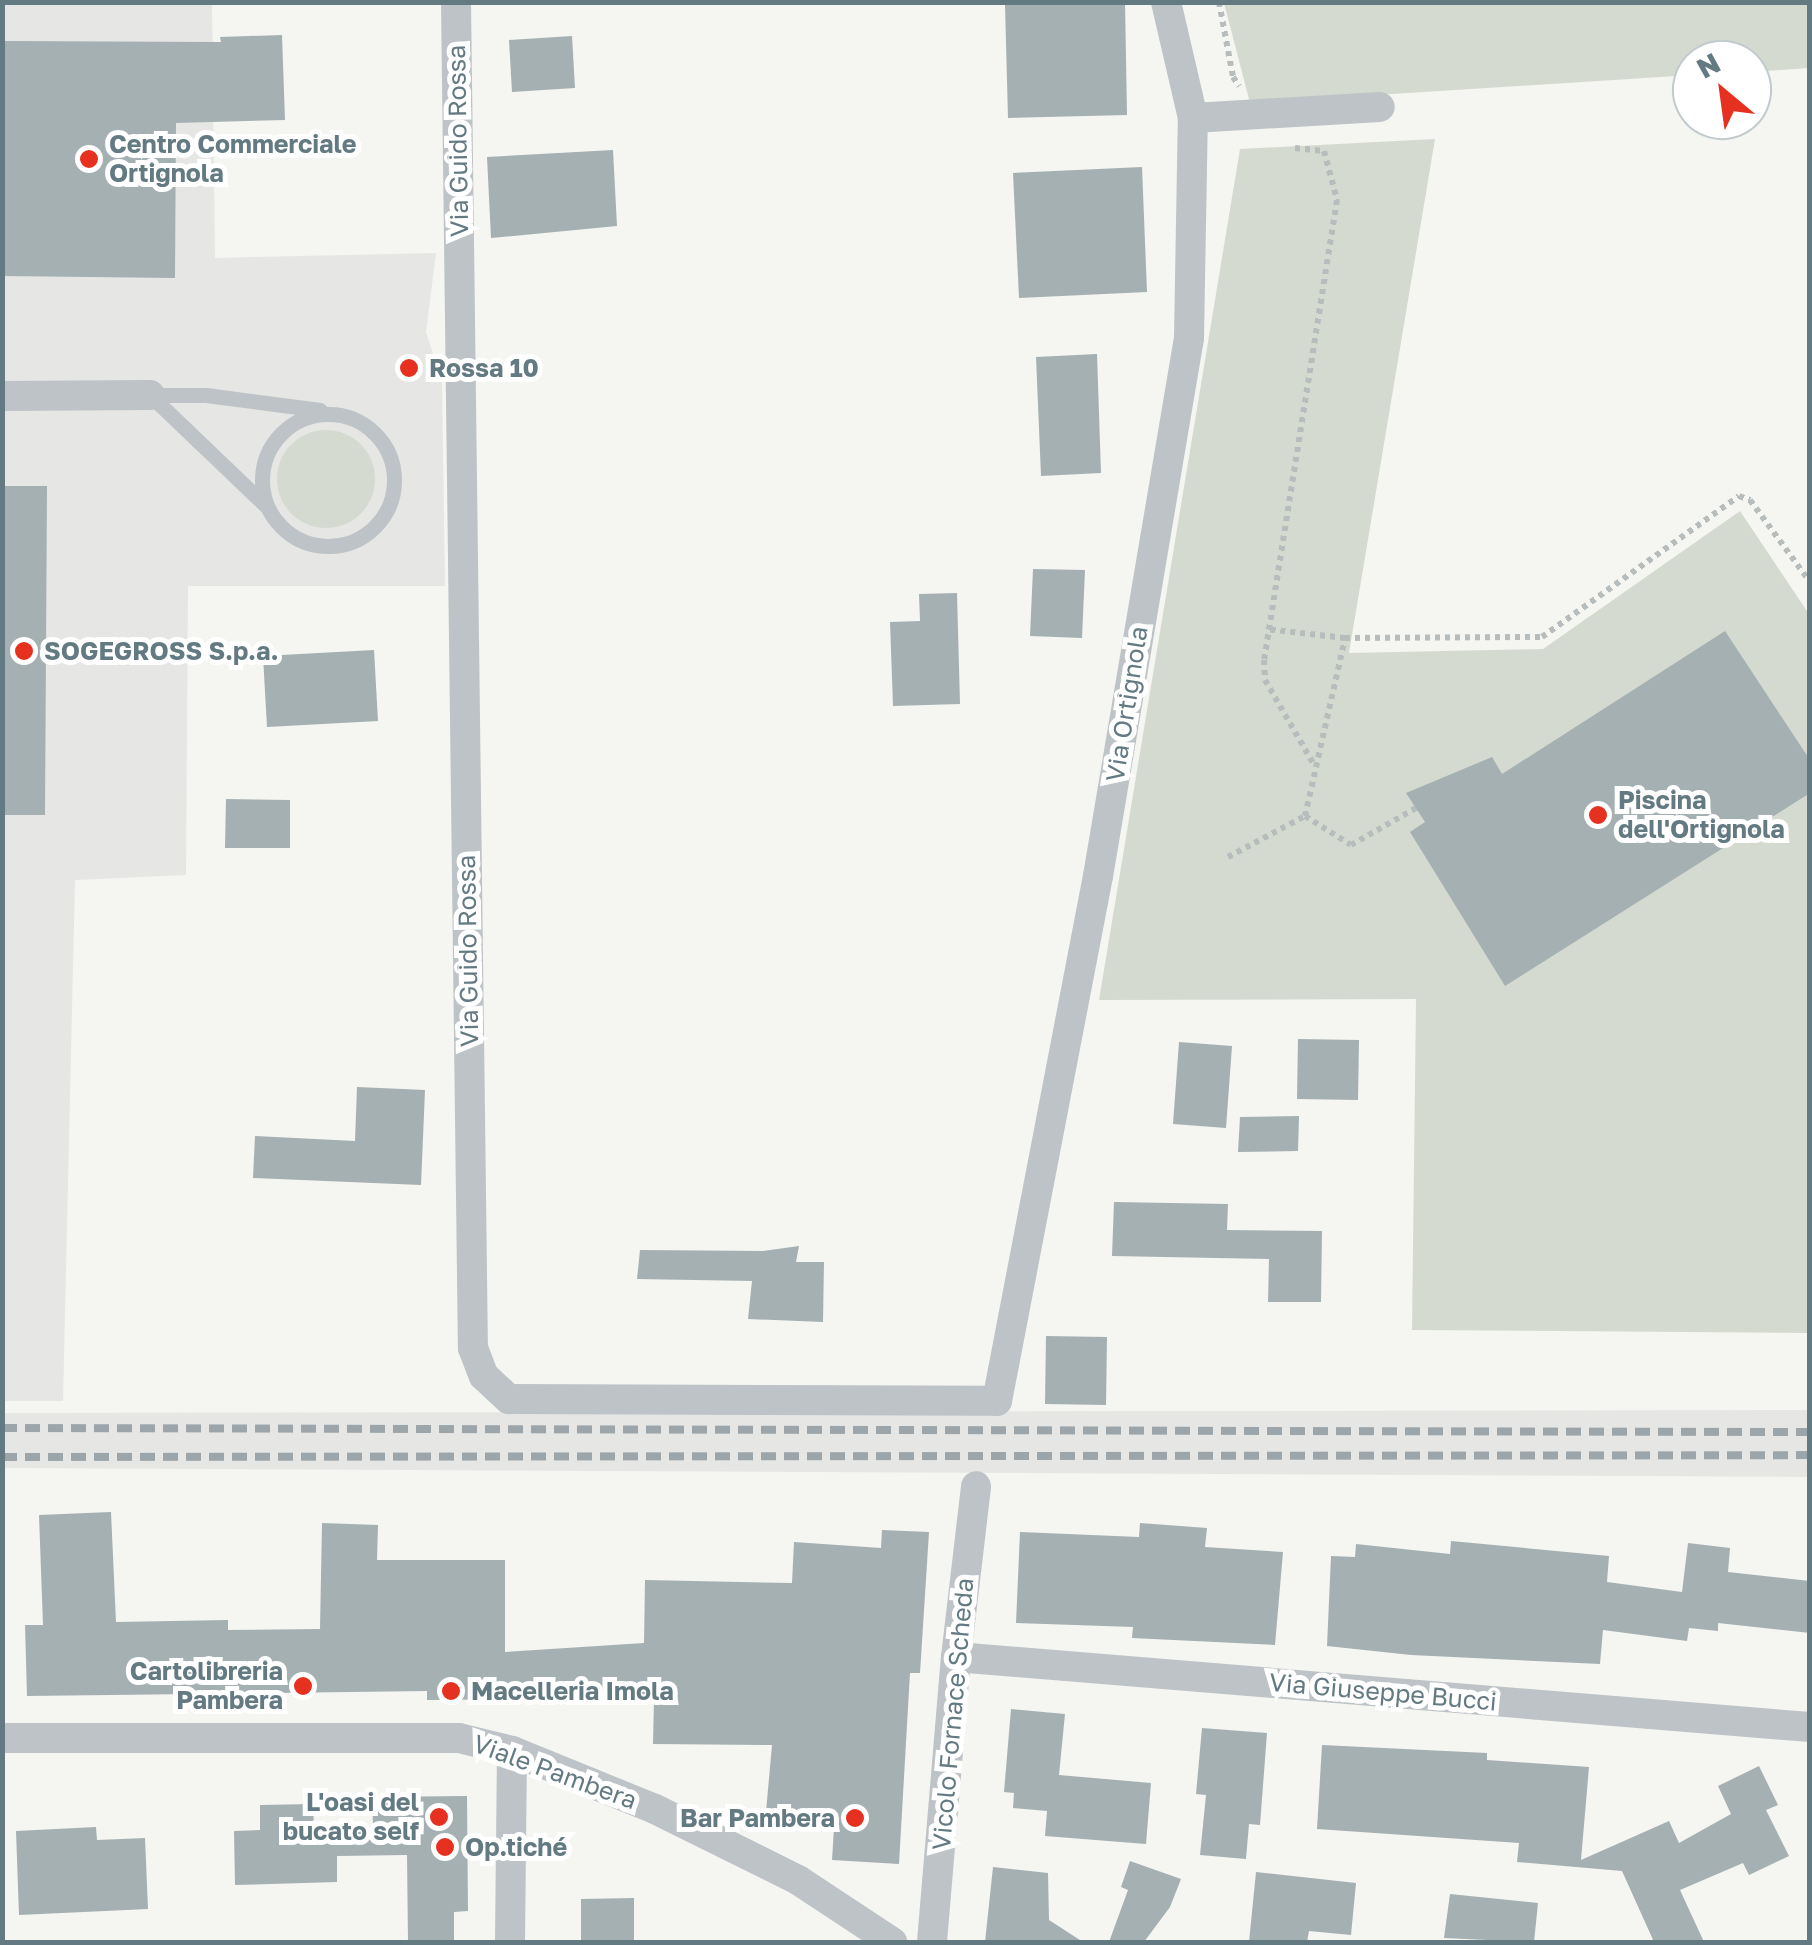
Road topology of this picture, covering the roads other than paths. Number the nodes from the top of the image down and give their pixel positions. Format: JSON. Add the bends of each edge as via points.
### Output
{"nodes":[{"id":1,"x":456,"y":2,"type":"edge"},
{"id":2,"x":1166,"y":2,"type":"edge"},
{"id":3,"x":1380,"y":107,"type":"dead end"},
{"id":4,"x":1194,"y":118,"type":"junction"},
{"id":5,"x":150,"y":395,"type":"junction"},
{"id":6,"x":2,"y":396,"type":"edge"},
{"id":7,"x":333,"y":413,"type":"junction"},
{"id":8,"x":267,"y":508,"type":"junction"},
{"id":9,"x":997,"y":1401,"type":"joint"},
{"id":10,"x":976,"y":1486,"type":"dead end"},
{"id":11,"x":956,"y":1657,"type":"junction"},
{"id":12,"x":1810,"y":1727,"type":"edge"},
{"id":13,"x":2,"y":1738,"type":"edge"},
{"id":14,"x":512,"y":1751,"type":"junction"},
{"id":15,"x":510,"y":1942,"type":"edge"},
{"id":16,"x":892,"y":1942,"type":"edge"},
{"id":17,"x":932,"y":1942,"type":"edge"}],
"edges":[{"from":1,"to":9,"type":"street","name":"Via Guido Rossa","via":[[473,1348],[484,1376],[509,1399]]},
{"from":2,"to":4,"type":"street","name":"Via Ortignola"},
{"from":3,"to":4,"type":"street"},
{"from":4,"to":9,"type":"street","name":"Via Ortignola","via":[[1188,338],[1098,876]]},
{"from":5,"to":6,"type":"street"},
{"from":5,"to":7,"type":"lane","via":[[206,394]]},
{"from":5,"to":8,"type":"lane"},
{"from":7,"to":8,"type":"lane","via":[[298,420],[279,434],[263,469]]},
{"from":7,"to":8,"type":"lane","via":[[372,430],[387,449],[391,500],[375,527],[357,540],[326,546],[279,526]]},
{"from":10,"to":11,"type":"street","name":"Vicolo Fornace Scheda"},
{"from":11,"to":12,"type":"street","name":"Via Giuseppe Bucci"},
{"from":11,"to":17,"type":"street","name":"Vicolo Fornace Scheda"},
{"from":13,"to":14,"type":"street","name":"Viale Pambera","via":[[459,1738]]},
{"from":14,"to":15,"type":"street"},
{"from":14,"to":16,"type":"street","name":"Viale Pambera","via":[[655,1809],[798,1880]]}]}
